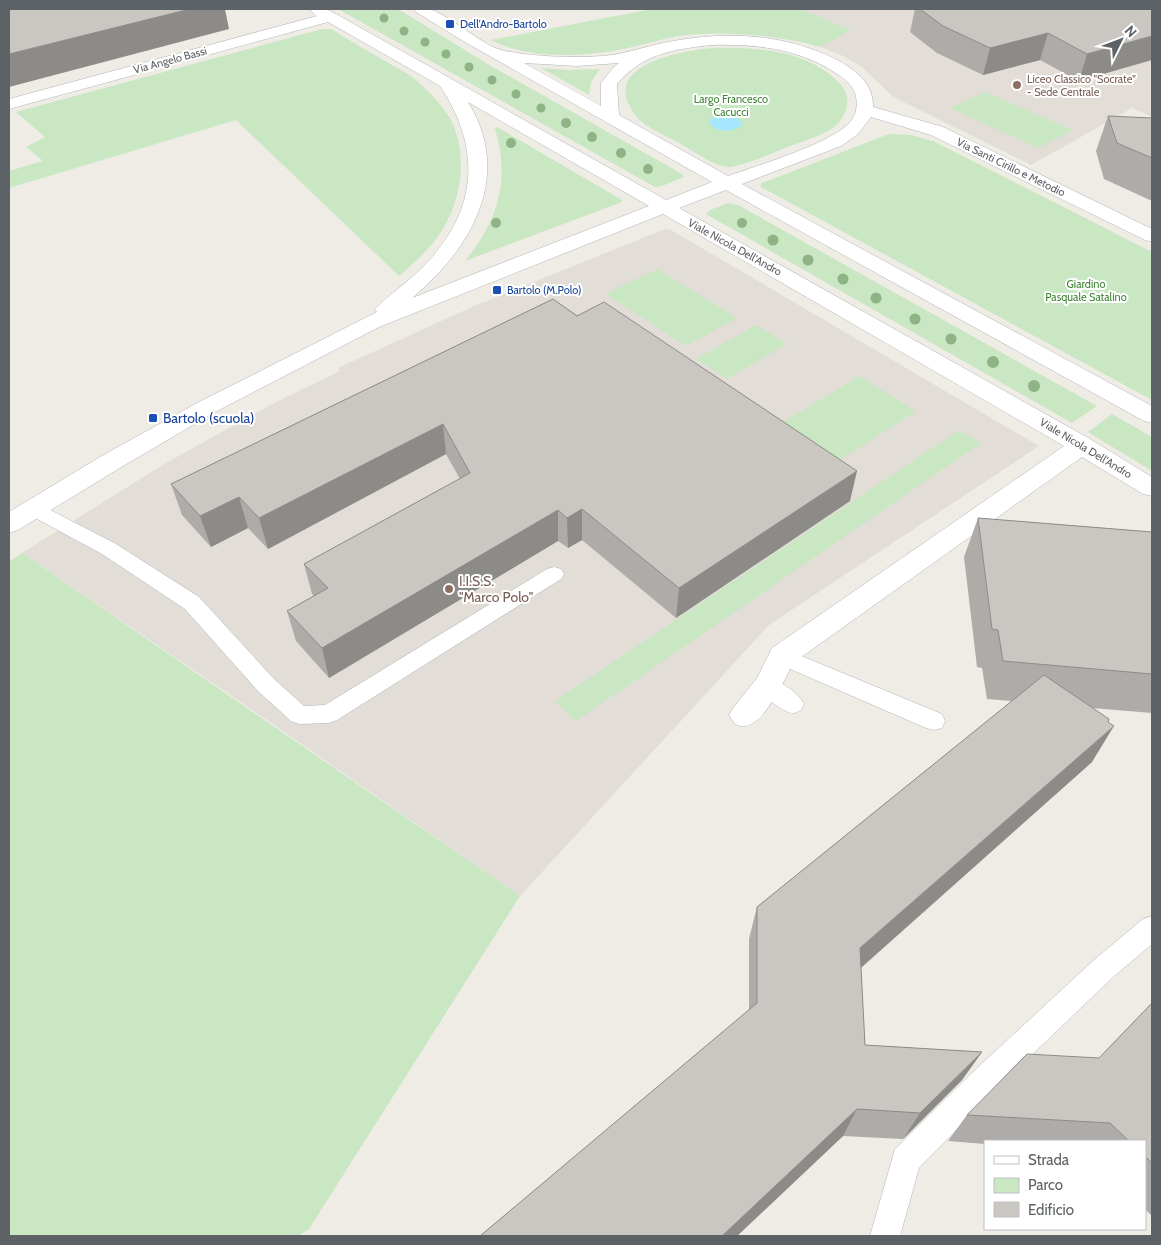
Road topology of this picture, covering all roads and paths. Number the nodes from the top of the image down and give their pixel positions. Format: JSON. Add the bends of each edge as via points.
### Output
{"nodes":[{"id":1,"x":421,"y":9,"type":"edge"},
{"id":2,"x":324,"y":13,"type":"edge"},
{"id":3,"x":644,"y":54,"type":"junction"},
{"id":4,"x":498,"y":55,"type":"junction"},
{"id":5,"x":448,"y":84,"type":"junction"},
{"id":6,"x":9,"y":104,"type":"edge"},
{"id":7,"x":866,"y":110,"type":"junction"},
{"id":8,"x":610,"y":116,"type":"junction"},
{"id":9,"x":727,"y":182,"type":"junction"},
{"id":10,"x":663,"y":207,"type":"junction"},
{"id":11,"x":1152,"y":236,"type":"edge"},
{"id":12,"x":371,"y":322,"type":"junction"},
{"id":13,"x":1152,"y":416,"type":"edge"},
{"id":14,"x":1082,"y":445,"type":"junction"},
{"id":15,"x":1152,"y":488,"type":"edge"},
{"id":16,"x":33,"y":508,"type":"junction"},
{"id":17,"x":9,"y":524,"type":"edge"},
{"id":18,"x":554,"y":574,"type":"dead end"},
{"id":19,"x":782,"y":656,"type":"junction"},
{"id":20,"x":767,"y":686,"type":"junction"},
{"id":21,"x":793,"y":704,"type":"dead end"},
{"id":22,"x":744,"y":715,"type":"dead end"},
{"id":23,"x":934,"y":721,"type":"dead end"},
{"id":24,"x":1152,"y":928,"type":"edge"},
{"id":25,"x":885,"y":1236,"type":"edge"}],
"edges":[{"from":1,"to":4,"type":"street"},
{"from":2,"to":5,"type":"street","name":"Viale Nicola Dell'Andro"},
{"from":2,"to":6,"type":"street","name":"Via Angelo Bassi"},
{"from":3,"to":4,"type":"street","via":[[559,62]]},
{"from":3,"to":7,"type":"street","via":[[668,46],[708,40],[737,40],[807,52],[847,72],[859,84],[865,96]]},
{"from":3,"to":8,"type":"street","via":[[608,83]]},
{"from":4,"to":8,"type":"street"},
{"from":5,"to":10,"type":"street","name":"Viale Nicola Dell'Andro"},
{"from":5,"to":12,"type":"street","via":[[466,115],[475,143],[480,180],[472,210],[464,228],[434,267]]},
{"from":7,"to":9,"type":"street","via":[[854,130],[835,142]]},
{"from":7,"to":11,"type":"street","name":"Via Santi Cirillo e Metodio","via":[[936,131]]},
{"from":8,"to":9,"type":"street"},
{"from":9,"to":10,"type":"street"},
{"from":9,"to":13,"type":"street"},
{"from":10,"to":12,"type":"street"},
{"from":10,"to":14,"type":"street","name":"Viale Nicola Dell'Andro"},
{"from":12,"to":16,"type":"street","via":[[207,407]]},
{"from":14,"to":15,"type":"street","name":"Viale Nicola Dell'Andro"},
{"from":14,"to":19,"type":"street"},
{"from":16,"to":17,"type":"street"},
{"from":16,"to":18,"type":"lane","via":[[109,549],[192,603],[299,715],[329,714]]},
{"from":19,"to":20,"type":"street"},
{"from":19,"to":23,"type":"lane"},
{"from":20,"to":21,"type":"lane"},
{"from":20,"to":22,"type":"street"},
{"from":24,"to":25,"type":"lane","via":[[1103,969],[984,1081],[906,1160]]}]}
